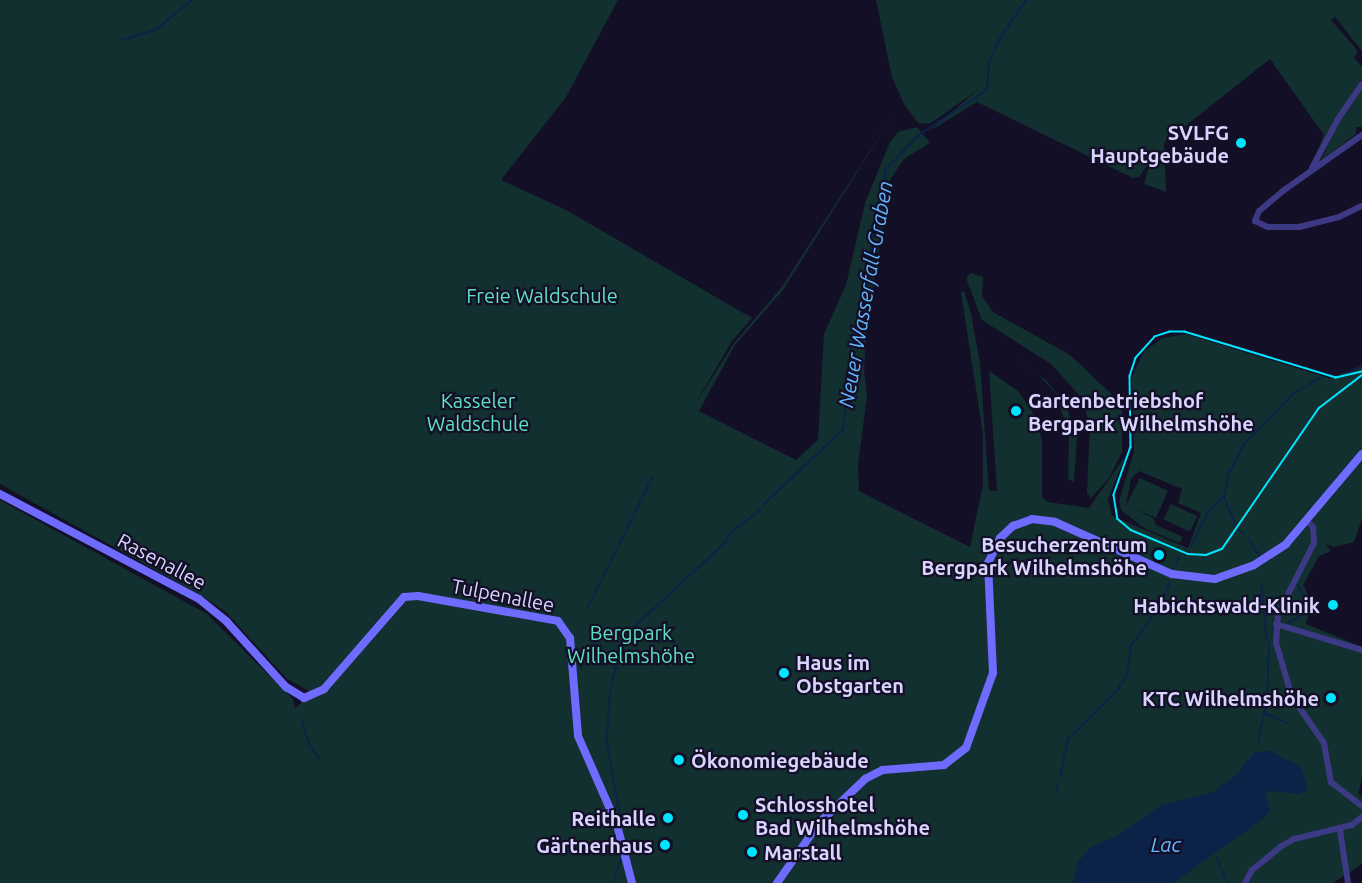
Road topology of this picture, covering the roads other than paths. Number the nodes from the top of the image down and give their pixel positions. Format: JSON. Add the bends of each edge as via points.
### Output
{"nodes":[{"id":1,"x":1362,"y":84,"type":"edge"},
{"id":2,"x":1362,"y":135,"type":"edge"},
{"id":3,"x":1310,"y":170,"type":"junction"},
{"id":4,"x":1362,"y":206,"type":"edge"},
{"id":5,"x":1362,"y":454,"type":"edge"},
{"id":6,"x":0,"y":494,"type":"edge"},
{"id":7,"x":1307,"y":521,"type":"junction"},
{"id":8,"x":1276,"y":624,"type":"junction"},
{"id":9,"x":1362,"y":650,"type":"edge"},
{"id":10,"x":286,"y":687,"type":"joint"},
{"id":11,"x":1362,"y":806,"type":"edge"},
{"id":12,"x":1362,"y":817,"type":"edge"},
{"id":13,"x":1340,"y":830,"type":"junction"},
{"id":14,"x":632,"y":883,"type":"edge"},
{"id":15,"x":777,"y":883,"type":"edge"},
{"id":16,"x":1245,"y":883,"type":"edge"},
{"id":17,"x":1348,"y":883,"type":"edge"}],
"edges":[{"from":1,"to":3,"type":"street"},
{"from":2,"to":3,"type":"street"},
{"from":3,"to":4,"type":"street","via":[[1259,211],[1256,221],[1268,227],[1299,227],[1339,217]]},
{"from":5,"to":7,"type":"main road"},
{"from":6,"to":10,"type":"main road","name":"Rasenallee","via":[[200,599],[227,622]]},
{"from":7,"to":8,"type":"street","via":[[1313,527],[1314,543],[1284,599]]},
{"from":7,"to":15,"type":"main road","via":[[1263,561],[1204,580],[1163,570],[1055,522],[1032,519],[1013,526],[1000,538],[988,563],[993,674],[966,748],[944,765],[883,770],[865,779],[819,823]]},
{"from":8,"to":9,"type":"street"},
{"from":8,"to":11,"type":"street","via":[[1277,646],[1290,693],[1324,743],[1331,782]]},
{"from":10,"to":14,"type":"main road","name":"Tulpenallee","via":[[304,698],[317,695],[404,597],[418,596],[558,621],[570,638],[578,736],[617,825]]},
{"from":12,"to":13,"type":"street"},
{"from":13,"to":16,"type":"street","via":[[1294,839],[1252,870]]},
{"from":13,"to":17,"type":"street"}]}
